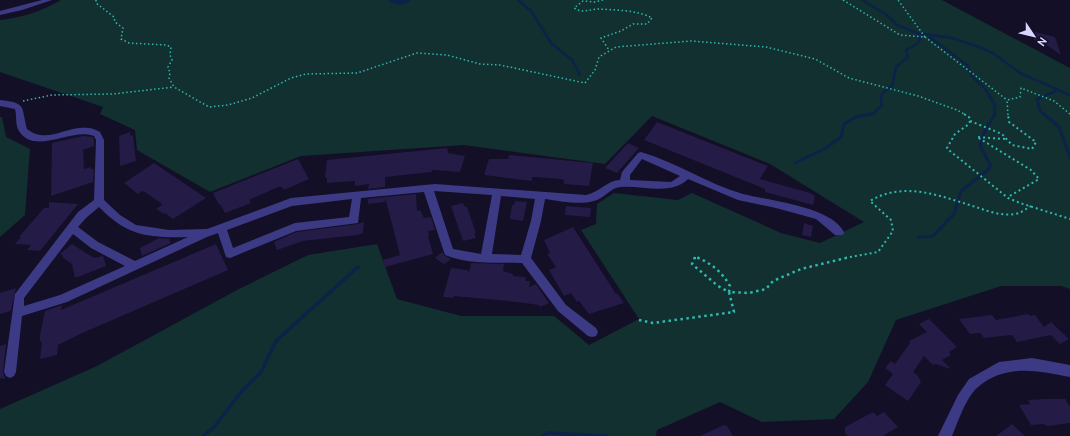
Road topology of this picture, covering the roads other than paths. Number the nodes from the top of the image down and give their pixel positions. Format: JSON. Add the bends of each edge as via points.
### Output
{"nodes":[{"id":1,"x":49,"y":0,"type":"edge"},
{"id":2,"x":0,"y":13,"type":"edge"},
{"id":3,"x":0,"y":103,"type":"edge"},
{"id":4,"x":687,"y":175,"type":"junction"},
{"id":5,"x":625,"y":183,"type":"junction"},
{"id":6,"x":428,"y":188,"type":"junction"},
{"id":7,"x":497,"y":191,"type":"junction"},
{"id":8,"x":357,"y":195,"type":"junction"},
{"id":9,"x":541,"y":195,"type":"junction"},
{"id":10,"x":99,"y":201,"type":"junction"},
{"id":11,"x":73,"y":228,"type":"junction"},
{"id":12,"x":221,"y":228,"type":"junction"},
{"id":13,"x":839,"y":232,"type":"dead end"},
{"id":14,"x":208,"y":233,"type":"junction"},
{"id":15,"x":486,"y":258,"type":"junction"},
{"id":16,"x":525,"y":259,"type":"junction"},
{"id":17,"x":135,"y":266,"type":"junction"},
{"id":18,"x":16,"y":313,"type":"junction"},
{"id":19,"x":592,"y":332,"type":"dead end"},
{"id":20,"x":1070,"y":371,"type":"edge"},
{"id":21,"x":10,"y":372,"type":"dead end"},
{"id":22,"x":945,"y":436,"type":"edge"}],
"edges":[{"from":1,"to":2,"type":"street","via":[[20,10]]},
{"from":3,"to":10,"type":"street","via":[[19,108],[23,130],[32,136],[50,138],[86,130],[97,134],[100,140]]},
{"from":4,"to":5,"type":"street","via":[[672,185]]},
{"from":4,"to":5,"type":"street","via":[[641,155],[625,174]]},
{"from":4,"to":13,"type":"street","via":[[741,197],[819,216]]},
{"from":5,"to":9,"type":"street","via":[[613,185],[591,198]]},
{"from":6,"to":7,"type":"street"},
{"from":6,"to":8,"type":"street"},
{"from":6,"to":15,"type":"street","via":[[449,252],[460,256]]},
{"from":7,"to":9,"type":"street"},
{"from":7,"to":15,"type":"street"},
{"from":8,"to":12,"type":"street","via":[[291,202]]},
{"from":8,"to":12,"type":"street","via":[[354,220],[295,227],[230,254]]},
{"from":9,"to":16,"type":"street"},
{"from":10,"to":11,"type":"street","via":[[82,215]]},
{"from":10,"to":14,"type":"street","via":[[122,222],[141,230],[169,234]]},
{"from":11,"to":17,"type":"street","via":[[80,236],[104,251]]},
{"from":11,"to":18,"type":"street","via":[[21,293]]},
{"from":12,"to":14,"type":"street"},
{"from":14,"to":17,"type":"street"},
{"from":15,"to":16,"type":"street"},
{"from":16,"to":19,"type":"street","via":[[562,308]]},
{"from":17,"to":18,"type":"street","via":[[63,298]]},
{"from":18,"to":21,"type":"street"},
{"from":20,"to":22,"type":"street","via":[[1032,364],[999,368],[974,384],[962,399]]}]}
